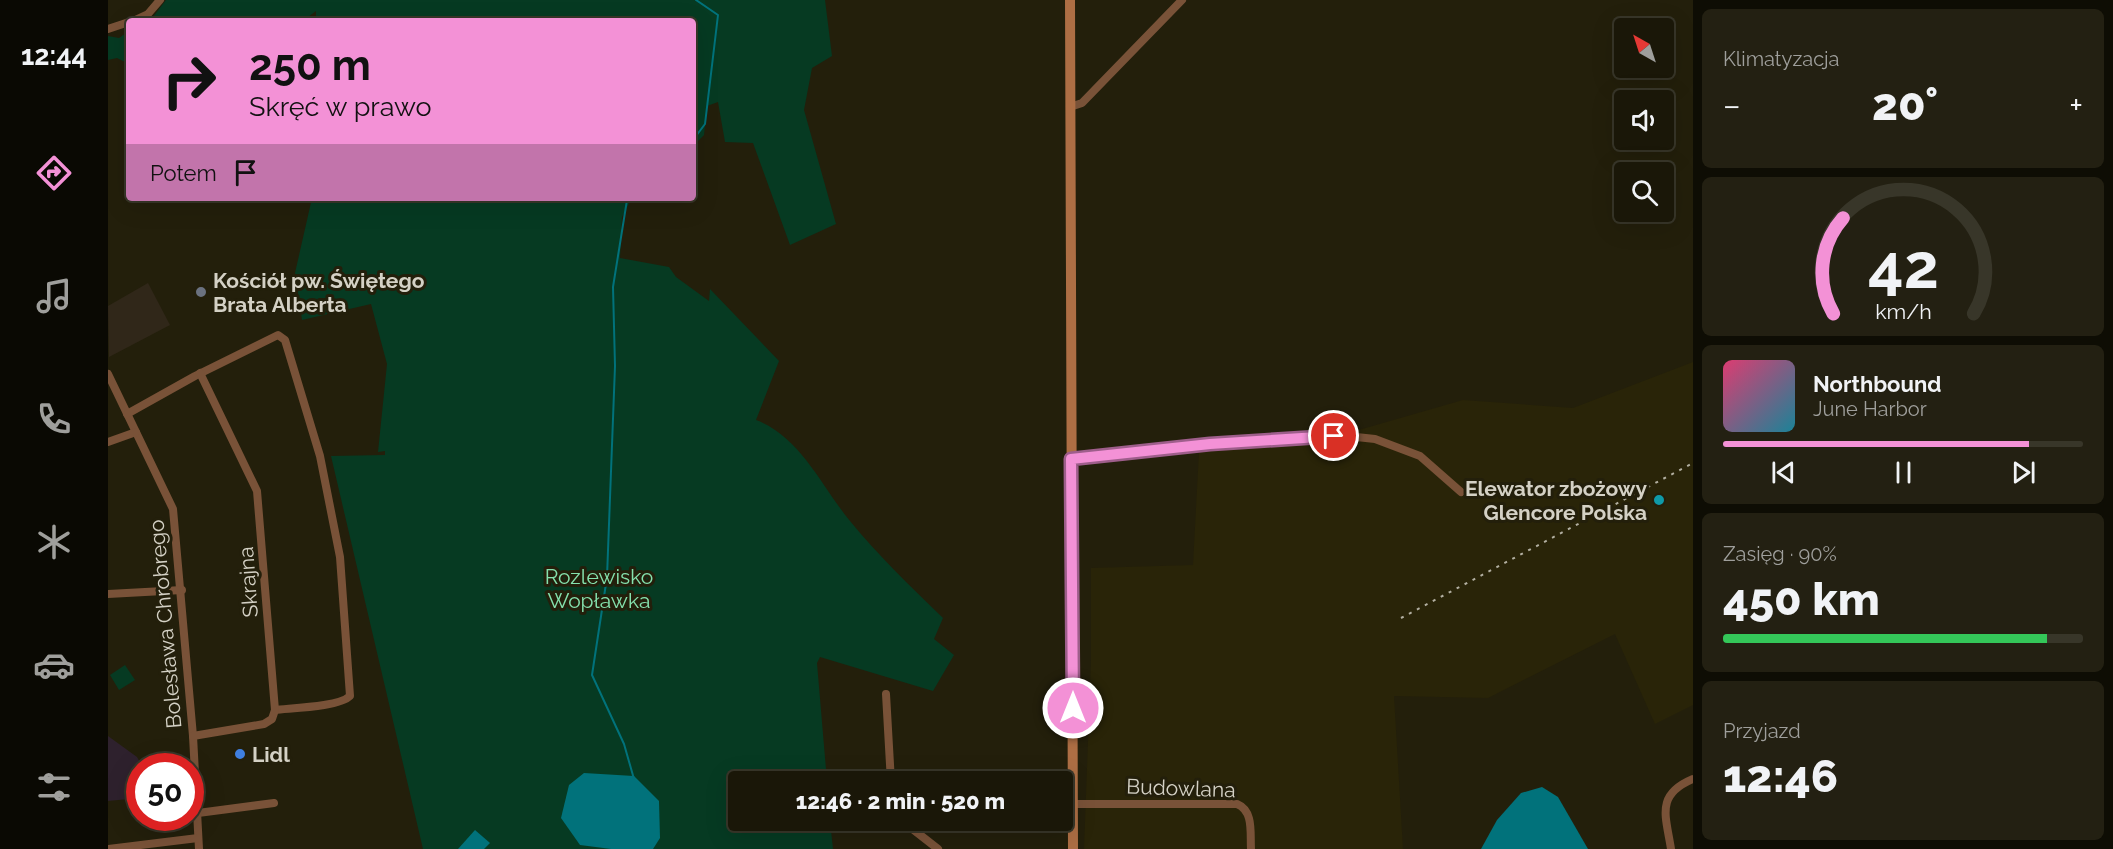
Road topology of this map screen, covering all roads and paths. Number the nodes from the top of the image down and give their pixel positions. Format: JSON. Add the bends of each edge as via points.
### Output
{"nodes":[{"id":1,"x":160,"y":0,"type":"edge"},
{"id":2,"x":1070,"y":0,"type":"edge"},
{"id":3,"x":1182,"y":0,"type":"edge"},
{"id":4,"x":140,"y":18,"type":"edge"},
{"id":5,"x":126,"y":24,"type":"edge"},
{"id":6,"x":108,"y":29,"type":"edge"},
{"id":7,"x":1070,"y":107,"type":"junction"},
{"id":8,"x":200,"y":373,"type":"junction"},
{"id":9,"x":108,"y":374,"type":"edge"},
{"id":10,"x":127,"y":414,"type":"junction"},
{"id":11,"x":136,"y":432,"type":"junction"},
{"id":12,"x":108,"y":442,"type":"edge"},
{"id":13,"x":1071,"y":459,"type":"junction"},
{"id":14,"x":1461,"y":492,"type":"dead end"},
{"id":15,"x":182,"y":590,"type":"junction"},
{"id":16,"x":108,"y":594,"type":"edge"},
{"id":17,"x":886,"y":694,"type":"dead end"},
{"id":18,"x":275,"y":710,"type":"junction"},
{"id":19,"x":193,"y":736,"type":"junction"},
{"id":20,"x":194,"y":753,"type":"edge"},
{"id":21,"x":890,"y":771,"type":"edge"},
{"id":22,"x":1073,"y":771,"type":"edge"},
{"id":23,"x":1693,"y":779,"type":"edge"},
{"id":24,"x":274,"y":803,"type":"dead end"},
{"id":25,"x":1073,"y":804,"type":"edge"},
{"id":26,"x":204,"y":812,"type":"edge"},
{"id":27,"x":198,"y":831,"type":"edge"},
{"id":28,"x":915,"y":831,"type":"edge"},
{"id":29,"x":1073,"y":831,"type":"edge"},
{"id":30,"x":198,"y":838,"type":"junction"},
{"id":31,"x":108,"y":849,"type":"edge"},
{"id":32,"x":199,"y":849,"type":"edge"},
{"id":33,"x":938,"y":849,"type":"edge"},
{"id":34,"x":1073,"y":849,"type":"edge"},
{"id":35,"x":1251,"y":849,"type":"edge"},
{"id":36,"x":1671,"y":849,"type":"edge"}],
"edges":[{"from":1,"to":4,"type":"street"},
{"from":2,"to":7,"type":"main road"},
{"from":3,"to":7,"type":"street","via":[[1082,103]]},
{"from":5,"to":6,"type":"street"},
{"from":7,"to":13,"type":"main road"},
{"from":8,"to":10,"type":"street"},
{"from":8,"to":18,"type":"street","name":"Skrajna","via":[[257,491]]},
{"from":8,"to":18,"type":"street","via":[[278,335],[285,340],[320,456],[340,557],[350,696],[346,700]]},
{"from":9,"to":10,"type":"street","name":"Bolesława Chrobrego"},
{"from":10,"to":11,"type":"street","name":"Bolesława Chrobrego"},
{"from":11,"to":12,"type":"street"},
{"from":11,"to":15,"type":"street","name":"Bolesława Chrobrego","via":[[173,509]]},
{"from":13,"to":14,"type":"street","via":[[1210,444],[1347,436],[1375,439],[1420,456]]},
{"from":13,"to":22,"type":"main road"},
{"from":15,"to":16,"type":"street"},
{"from":15,"to":19,"type":"street","name":"Bolesława Chrobrego"},
{"from":17,"to":21,"type":"street"},
{"from":18,"to":19,"type":"street","via":[[272,720],[264,724]]},
{"from":19,"to":20,"type":"street","name":"Bolesława Chrobrego"},
{"from":23,"to":36,"type":"street","via":[[1675,789],[1667,801]]},
{"from":24,"to":26,"type":"street"},
{"from":25,"to":35,"type":"street","name":"Budowlana","via":[[1238,804],[1249,814]]},
{"from":27,"to":30,"type":"street","name":"Bolesława Chrobrego"},
{"from":28,"to":33,"type":"street"},
{"from":29,"to":34,"type":"main road"},
{"from":30,"to":31,"type":"street"},
{"from":30,"to":32,"type":"street","name":"Bolesława Chrobrego"}]}
